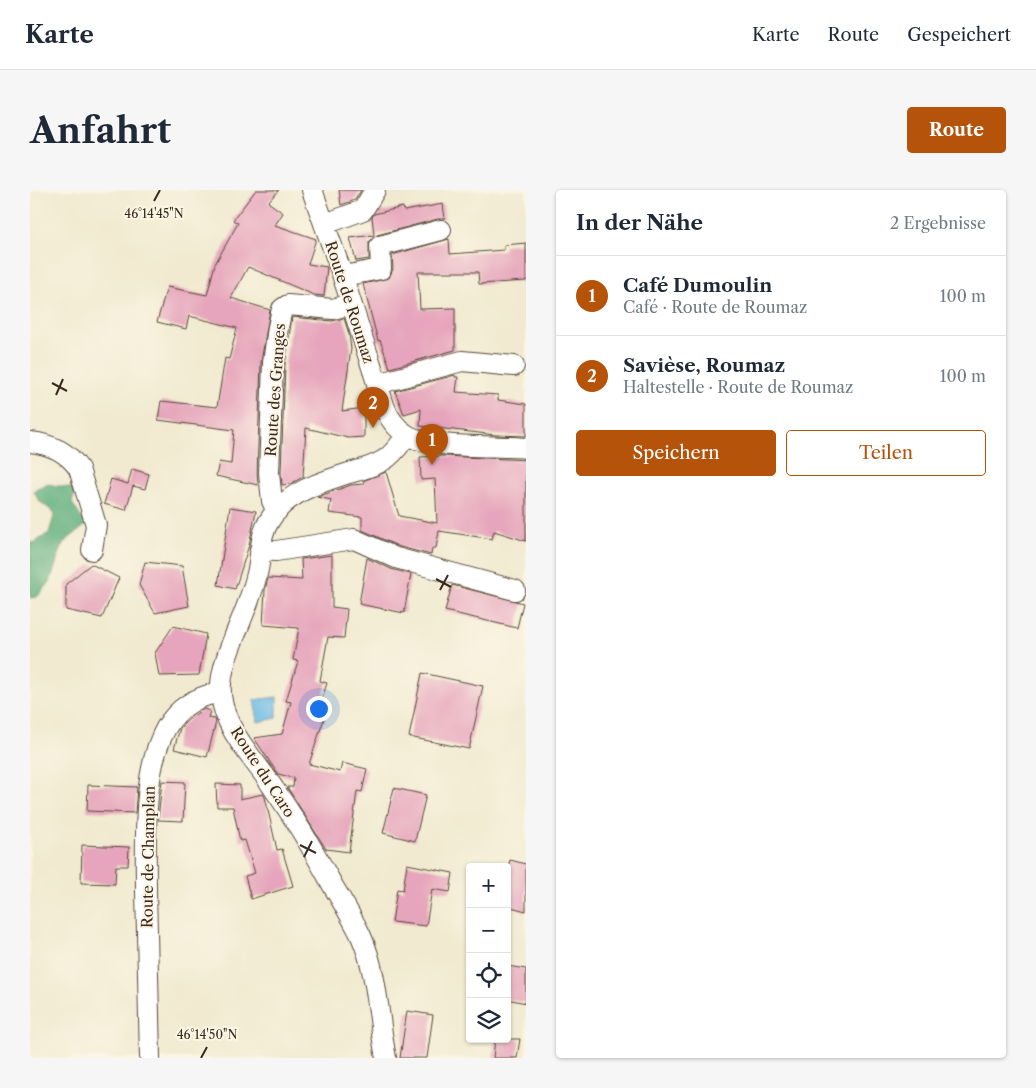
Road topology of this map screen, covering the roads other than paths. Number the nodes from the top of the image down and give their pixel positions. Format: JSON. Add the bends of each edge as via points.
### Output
{"nodes":[{"id":1,"x":312,"y":190,"type":"edge"},
{"id":2,"x":375,"y":190,"type":"edge"},
{"id":3,"x":324,"y":224,"type":"junction"},
{"id":4,"x":441,"y":230,"type":"dead end"},
{"id":5,"x":343,"y":276,"type":"junction"},
{"id":6,"x":351,"y":304,"type":"junction"},
{"id":7,"x":514,"y":366,"type":"dead end"},
{"id":8,"x":377,"y":384,"type":"junction"},
{"id":9,"x":407,"y":435,"type":"junction"},
{"id":10,"x":30,"y":442,"type":"edge"},
{"id":11,"x":526,"y":448,"type":"edge"},
{"id":12,"x":277,"y":511,"type":"junction"},
{"id":13,"x":92,"y":550,"type":"dead end"},
{"id":14,"x":260,"y":550,"type":"junction"},
{"id":15,"x":515,"y":590,"type":"dead end"},
{"id":16,"x":221,"y":692,"type":"junction"},
{"id":17,"x":150,"y":1058,"type":"edge"},
{"id":18,"x":386,"y":1058,"type":"edge"}],
"edges":[{"from":1,"to":3,"type":"street","name":"Route de Roumaz"},
{"from":2,"to":3,"type":"street","via":[[363,210]]},
{"from":3,"to":5,"type":"street","name":"Route de Roumaz"},
{"from":4,"to":5,"type":"street","via":[[380,246],[380,269]]},
{"from":5,"to":6,"type":"street","name":"Route de Roumaz"},
{"from":6,"to":8,"type":"street","name":"Route de Roumaz"},
{"from":6,"to":12,"type":"street","name":"Route des Granges","via":[[333,309],[288,305],[282,309],[274,363],[269,473],[272,501]]},
{"from":7,"to":8,"type":"street","via":[[462,361]]},
{"from":8,"to":9,"type":"street","name":"Route de Roumaz","via":[[392,422]]},
{"from":9,"to":11,"type":"street","name":"Route de Roumaz","via":[[433,443]]},
{"from":9,"to":12,"type":"street","name":"Route du Caro","via":[[384,460],[314,485]]},
{"from":10,"to":13,"type":"street","via":[[41,443],[66,454],[79,469],[96,525]]},
{"from":12,"to":14,"type":"street","name":"Route du Caro","via":[[265,527]]},
{"from":14,"to":15,"type":"street","via":[[276,551],[354,539],[396,558]]},
{"from":14,"to":16,"type":"street","name":"Route du Caro","via":[[255,583],[228,656]]},
{"from":16,"to":17,"type":"street","name":"Route de Champlan","via":[[195,700],[176,714],[161,736],[152,767],[146,864]]},
{"from":16,"to":18,"type":"street","name":"Route du Caro","via":[[236,736],[289,812],[361,937],[368,955]]}]}
